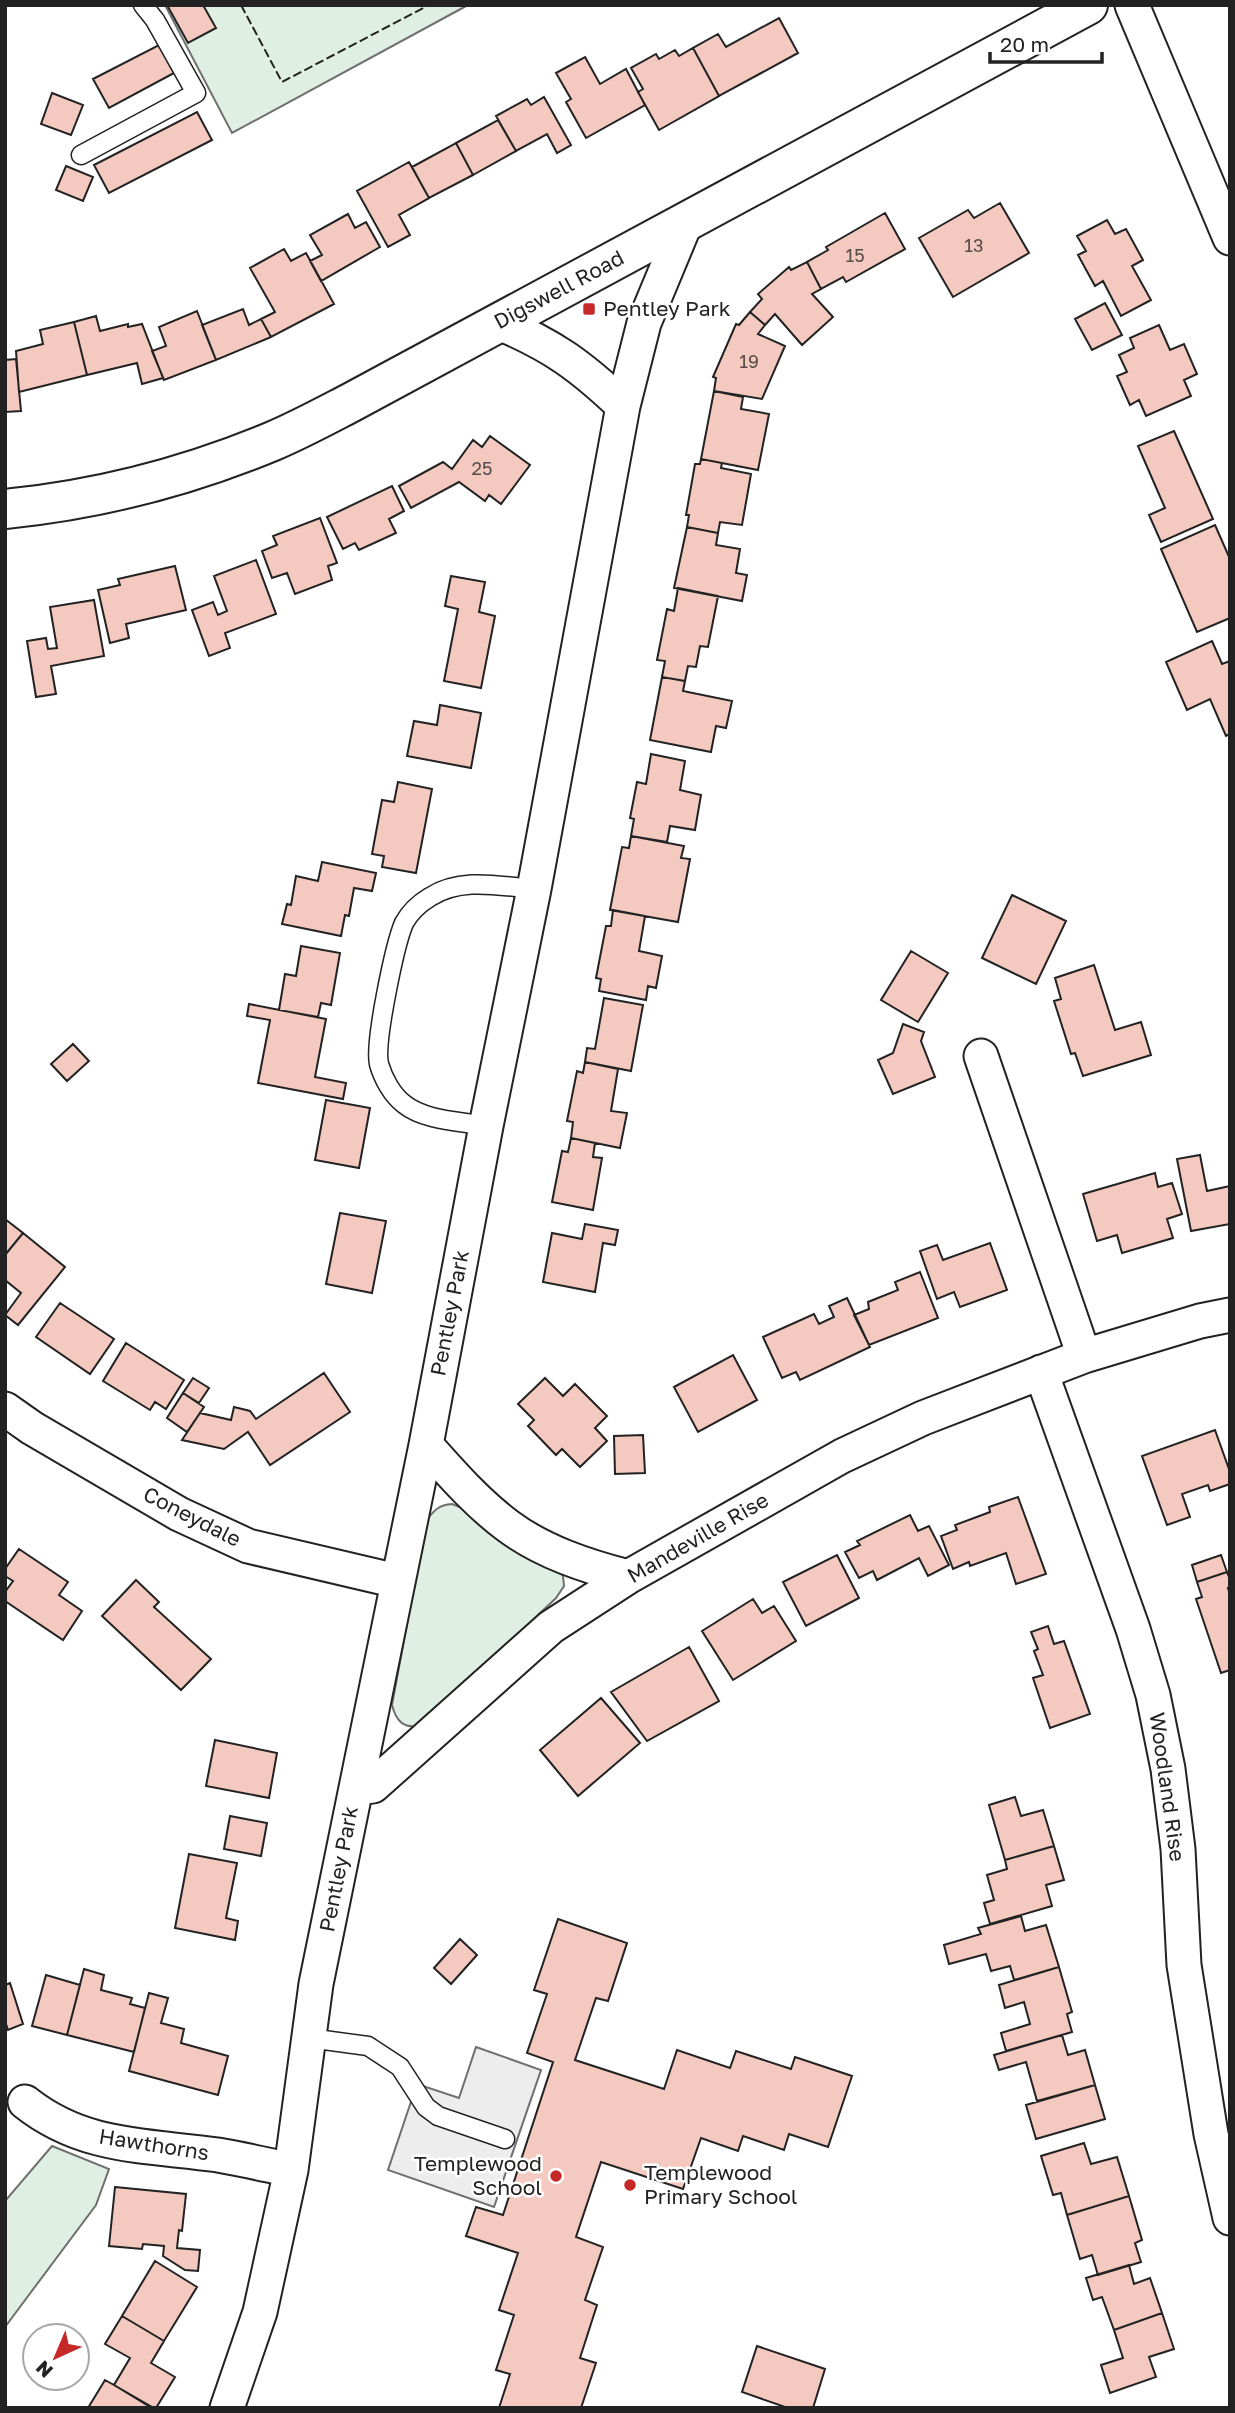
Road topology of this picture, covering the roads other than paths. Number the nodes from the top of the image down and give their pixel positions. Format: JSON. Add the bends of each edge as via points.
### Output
{"nodes":[{"id":1,"x":143,"y":5,"type":"edge"},
{"id":2,"x":1088,"y":5,"type":"edge"},
{"id":3,"x":1132,"y":5,"type":"edge"},
{"id":4,"x":80,"y":155,"type":"dead end"},
{"id":5,"x":686,"y":222,"type":"junction"},
{"id":6,"x":1230,"y":237,"type":"edge"},
{"id":7,"x":499,"y":323,"type":"junction"},
{"id":8,"x":623,"y":406,"type":"junction"},
{"id":9,"x":5,"y":509,"type":"edge"},
{"id":10,"x":534,"y":889,"type":"junction"},
{"id":11,"x":981,"y":1056,"type":"dead end"},
{"id":12,"x":485,"y":1126,"type":"junction"},
{"id":13,"x":1230,"y":1315,"type":"edge"},
{"id":14,"x":1084,"y":1356,"type":"junction"},
{"id":15,"x":1041,"y":1372,"type":"junction"},
{"id":16,"x":5,"y":1409,"type":"edge"},
{"id":17,"x":425,"y":1445,"type":"junction"},
{"id":18,"x":628,"y":1577,"type":"junction"},
{"id":19,"x":397,"y":1581,"type":"junction"},
{"id":20,"x":356,"y":1788,"type":"junction"},
{"id":21,"x":309,"y":2038,"type":"junction"},
{"id":22,"x":25,"y":2102,"type":"dead end"},
{"id":23,"x":505,"y":2139,"type":"dead end"},
{"id":24,"x":291,"y":2170,"type":"junction"},
{"id":25,"x":1230,"y":2218,"type":"edge"},
{"id":26,"x":227,"y":2408,"type":"edge"}],
"edges":[{"from":1,"to":4,"type":"lane","via":[[197,93]]},
{"from":2,"to":5,"type":"street","name":"Digswell Road"},
{"from":3,"to":6,"type":"street"},
{"from":5,"to":7,"type":"street","name":"Digswell Road"},
{"from":5,"to":8,"type":"street","name":"Pentley Park","via":[[644,323]]},
{"from":7,"to":8,"type":"street","via":[[563,354]]},
{"from":7,"to":9,"type":"street","name":"Digswell Road","via":[[274,441],[192,470],[92,496]]},
{"from":8,"to":10,"type":"street","name":"Pentley Park"},
{"from":10,"to":12,"type":"street","name":"Pentley Park"},
{"from":10,"to":12,"type":"lane","via":[[474,884],[449,887],[417,906],[405,920],[397,943],[378,1043],[379,1063],[388,1086],[417,1113]]},
{"from":11,"to":14,"type":"street"},
{"from":12,"to":17,"type":"street","name":"Pentley Park"},
{"from":13,"to":14,"type":"street","name":"Mandeville Rise"},
{"from":14,"to":15,"type":"street","name":"Mandeville Rise"},
{"from":15,"to":18,"type":"street","name":"Mandeville Rise","via":[[923,1418],[842,1456]]},
{"from":15,"to":25,"type":"street","name":"Woodland Rise","via":[[1153,1695],[1178,1849],[1184,1965],[1211,2134]]},
{"from":16,"to":19,"type":"street","name":"Coneydale","via":[[179,1514],[248,1546]]},
{"from":17,"to":18,"type":"street","via":[[509,1526],[588,1567]]},
{"from":17,"to":19,"type":"street","name":"Pentley Park"},
{"from":18,"to":20,"type":"street","name":"Mandeville Rise","via":[[551,1628],[373,1786]]},
{"from":19,"to":20,"type":"street","name":"Pentley Park"},
{"from":20,"to":21,"type":"street","name":"Pentley Park"},
{"from":21,"to":23,"type":"lane","via":[[368,2046],[400,2067],[426,2107],[438,2116]]},
{"from":21,"to":24,"type":"street","name":"Pentley Park"},
{"from":22,"to":24,"type":"street","name":"Hawthorns","via":[[44,2118],[118,2144],[218,2155]]},
{"from":24,"to":26,"type":"street","name":"Pentley Park","via":[[260,2312]]}]}
